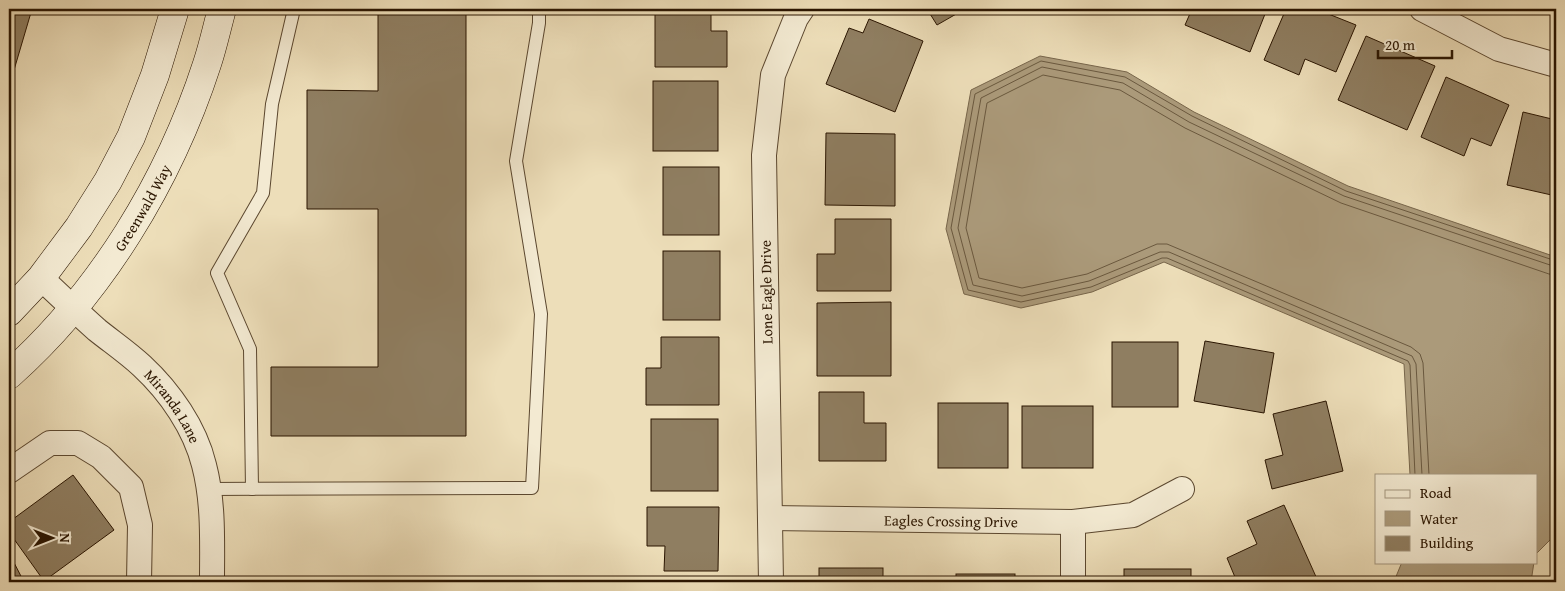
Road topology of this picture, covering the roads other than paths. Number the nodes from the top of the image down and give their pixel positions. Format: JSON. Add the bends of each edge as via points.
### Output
{"nodes":[{"id":1,"x":175,"y":9,"type":"edge"},
{"id":2,"x":222,"y":9,"type":"edge"},
{"id":3,"x":294,"y":9,"type":"edge"},
{"id":4,"x":539,"y":9,"type":"edge"},
{"id":5,"x":802,"y":9,"type":"edge"},
{"id":6,"x":1422,"y":9,"type":"edge"},
{"id":7,"x":1556,"y":65,"type":"edge"},
{"id":8,"x":41,"y":278,"type":"junction"},
{"id":9,"x":73,"y":308,"type":"junction"},
{"id":10,"x":9,"y":312,"type":"edge"},
{"id":11,"x":9,"y":375,"type":"edge"},
{"id":12,"x":9,"y":471,"type":"edge"},
{"id":13,"x":209,"y":489,"type":"junction"},
{"id":14,"x":252,"y":489,"type":"junction"},
{"id":15,"x":1182,"y":489,"type":"dead end"},
{"id":16,"x":770,"y":518,"type":"junction"},
{"id":17,"x":1073,"y":522,"type":"junction"},
{"id":18,"x":139,"y":582,"type":"edge"},
{"id":19,"x":212,"y":582,"type":"edge"},
{"id":20,"x":771,"y":582,"type":"edge"},
{"id":21,"x":1072,"y":582,"type":"edge"}],
"edges":[{"from":1,"to":8,"type":"street","via":[[155,75],[130,137],[108,181]]},
{"from":2,"to":9,"type":"street","name":"Greenwald Way","via":[[208,63],[164,170],[136,221]]},
{"from":3,"to":14,"type":"lane","via":[[272,104],[263,193],[217,273],[250,350]]},
{"from":4,"to":14,"type":"lane","via":[[516,161],[541,314],[532,488]]},
{"from":5,"to":16,"type":"street","name":"Lone Eagle Drive","via":[[773,75],[764,155]]},
{"from":6,"to":7,"type":"street","via":[[1498,49]]},
{"from":8,"to":9,"type":"street","name":"Miranda Lane"},
{"from":8,"to":10,"type":"street"},
{"from":9,"to":11,"type":"street","name":"Greenwald Way","via":[[29,358]]},
{"from":9,"to":13,"type":"street","name":"Miranda Lane","via":[[161,386],[192,431],[204,463]]},
{"from":12,"to":18,"type":"street","via":[[50,443],[78,443],[101,457],[130,487],[140,525]]},
{"from":13,"to":14,"type":"lane"},
{"from":13,"to":19,"type":"street","name":"Miranda Lane"},
{"from":15,"to":17,"type":"street","name":"Eagles Crossing Drive","via":[[1133,516]]},
{"from":16,"to":17,"type":"street","name":"Eagles Crossing Drive"},
{"from":16,"to":20,"type":"street","name":"Lone Eagle Drive"},
{"from":17,"to":21,"type":"street"}]}
